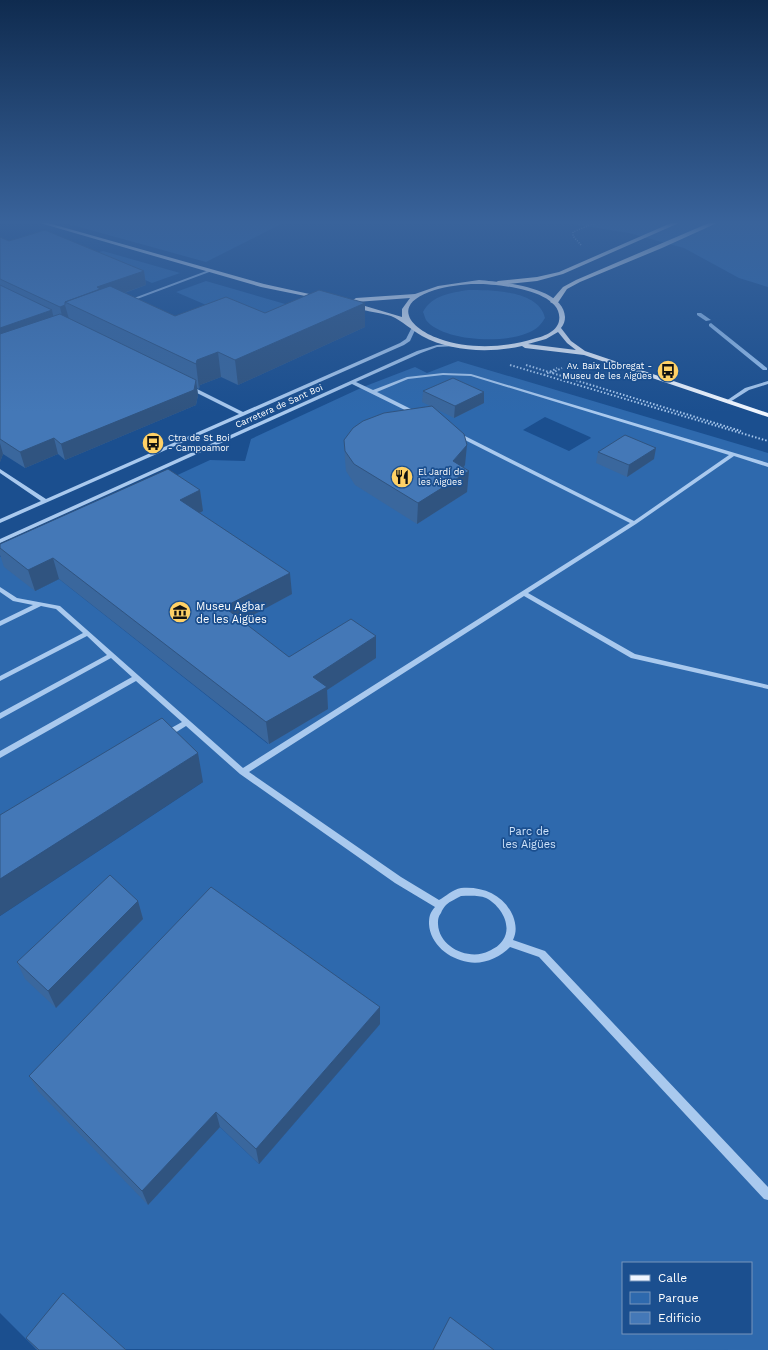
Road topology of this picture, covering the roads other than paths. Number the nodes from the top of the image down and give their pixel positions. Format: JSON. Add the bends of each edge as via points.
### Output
{"nodes":[{"id":1,"x":169,"y":286,"type":"edge"},
{"id":2,"x":265,"y":286,"type":"edge"},
{"id":3,"x":444,"y":286,"type":"edge"},
{"id":4,"x":512,"y":286,"type":"edge"},
{"id":5,"x":569,"y":286,"type":"edge"},
{"id":6,"x":416,"y":296,"type":"junction"},
{"id":7,"x":328,"y":299,"type":"edge"},
{"id":8,"x":554,"y":302,"type":"junction"},
{"id":9,"x":120,"y":304,"type":"edge"},
{"id":10,"x":408,"y":322,"type":"junction"},
{"id":11,"x":414,"y":328,"type":"junction"},
{"id":12,"x":558,"y":328,"type":"junction"},
{"id":13,"x":458,"y":345,"type":"junction"},
{"id":14,"x":515,"y":346,"type":"junction"},
{"id":15,"x":585,"y":353,"type":"junction"},
{"id":16,"x":352,"y":382,"type":"junction"},
{"id":17,"x":768,"y":382,"type":"edge"},
{"id":18,"x":184,"y":385,"type":"edge"},
{"id":19,"x":373,"y":392,"type":"junction"},
{"id":20,"x":728,"y":401,"type":"junction"},
{"id":21,"x":243,"y":414,"type":"junction"},
{"id":22,"x":768,"y":415,"type":"edge"},
{"id":23,"x":423,"y":417,"type":"edge"},
{"id":24,"x":451,"y":431,"type":"edge"},
{"id":25,"x":734,"y":454,"type":"junction"},
{"id":26,"x":768,"y":465,"type":"edge"},
{"id":27,"x":0,"y":471,"type":"edge"},
{"id":28,"x":45,"y":501,"type":"junction"},
{"id":29,"x":0,"y":521,"type":"edge"},
{"id":30,"x":634,"y":523,"type":"junction"},
{"id":31,"x":0,"y":541,"type":"edge"},
{"id":32,"x":0,"y":589,"type":"edge"},
{"id":33,"x":523,"y":593,"type":"junction"},
{"id":34,"x":40,"y":604,"type":"junction"},
{"id":35,"x":0,"y":624,"type":"edge"},
{"id":36,"x":88,"y":633,"type":"junction"},
{"id":37,"x":112,"y":655,"type":"junction"},
{"id":38,"x":137,"y":677,"type":"junction"},
{"id":39,"x":0,"y":679,"type":"edge"},
{"id":40,"x":768,"y":687,"type":"edge"},
{"id":41,"x":0,"y":716,"type":"edge"},
{"id":42,"x":187,"y":722,"type":"junction"},
{"id":43,"x":160,"y":738,"type":"edge"},
{"id":44,"x":0,"y":755,"type":"edge"},
{"id":45,"x":243,"y":772,"type":"junction"},
{"id":46,"x":439,"y":905,"type":"junction"},
{"id":47,"x":507,"y":942,"type":"junction"},
{"id":48,"x":768,"y":1195,"type":"edge"}],
"edges":[{"from":1,"to":9,"type":"street"},
{"from":2,"to":7,"type":"main road"},
{"from":3,"to":6,"type":"main road"},
{"from":4,"to":8,"type":"main road","via":[[534,291]]},
{"from":5,"to":8,"type":"highway"},
{"from":6,"to":10,"type":"main road","via":[[405,310]]},
{"from":6,"to":10,"type":"main road","via":[[346,301]]},
{"from":8,"to":12,"type":"main road","via":[[563,317]]},
{"from":10,"to":11,"type":"main road"},
{"from":11,"to":13,"type":"main road","via":[[433,338]]},
{"from":11,"to":21,"type":"street","name":"Carretera de Sant Boi","via":[[408,340],[402,344]]},
{"from":12,"to":14,"type":"main road","via":[[541,339]]},
{"from":12,"to":15,"type":"main road","via":[[569,342]]},
{"from":13,"to":14,"type":"main road"},
{"from":13,"to":16,"type":"street","name":"Carretera de Sant Boi","via":[[430,348]]},
{"from":14,"to":15,"type":"main road"},
{"from":15,"to":20,"type":"main road"},
{"from":16,"to":19,"type":"street"},
{"from":16,"to":31,"type":"street","name":"Carretera de Sant Boi"},
{"from":17,"to":20,"type":"street","via":[[747,389]]},
{"from":18,"to":21,"type":"street"},
{"from":19,"to":23,"type":"street"},
{"from":19,"to":25,"type":"street","via":[[407,378],[443,374],[471,375]]},
{"from":20,"to":22,"type":"main road"},
{"from":21,"to":28,"type":"street","name":"Carretera de Sant Boi"},
{"from":24,"to":30,"type":"street"},
{"from":25,"to":26,"type":"street"},
{"from":25,"to":30,"type":"street"},
{"from":27,"to":28,"type":"street"},
{"from":28,"to":29,"type":"street","name":"Carretera de Sant Boi"},
{"from":30,"to":33,"type":"street"},
{"from":32,"to":34,"type":"street","via":[[15,600]]},
{"from":33,"to":40,"type":"street","via":[[633,656]]},
{"from":33,"to":45,"type":"street"},
{"from":34,"to":35,"type":"street"},
{"from":34,"to":36,"type":"street","via":[[58,607]]},
{"from":36,"to":37,"type":"street"},
{"from":36,"to":39,"type":"street"},
{"from":37,"to":38,"type":"street"},
{"from":37,"to":41,"type":"street"},
{"from":38,"to":42,"type":"street"},
{"from":38,"to":44,"type":"street"},
{"from":42,"to":43,"type":"street"},
{"from":42,"to":45,"type":"street"},
{"from":45,"to":46,"type":"street","via":[[398,880]]},
{"from":46,"to":47,"type":"street","via":[[448,897],[460,892],[477,892],[490,896],[501,903],[510,919],[511,931]]},
{"from":46,"to":47,"type":"street","via":[[434,915],[433,927],[442,945],[452,953],[465,958],[480,959],[493,955]]},
{"from":47,"to":48,"type":"street","via":[[542,954]]}]}
